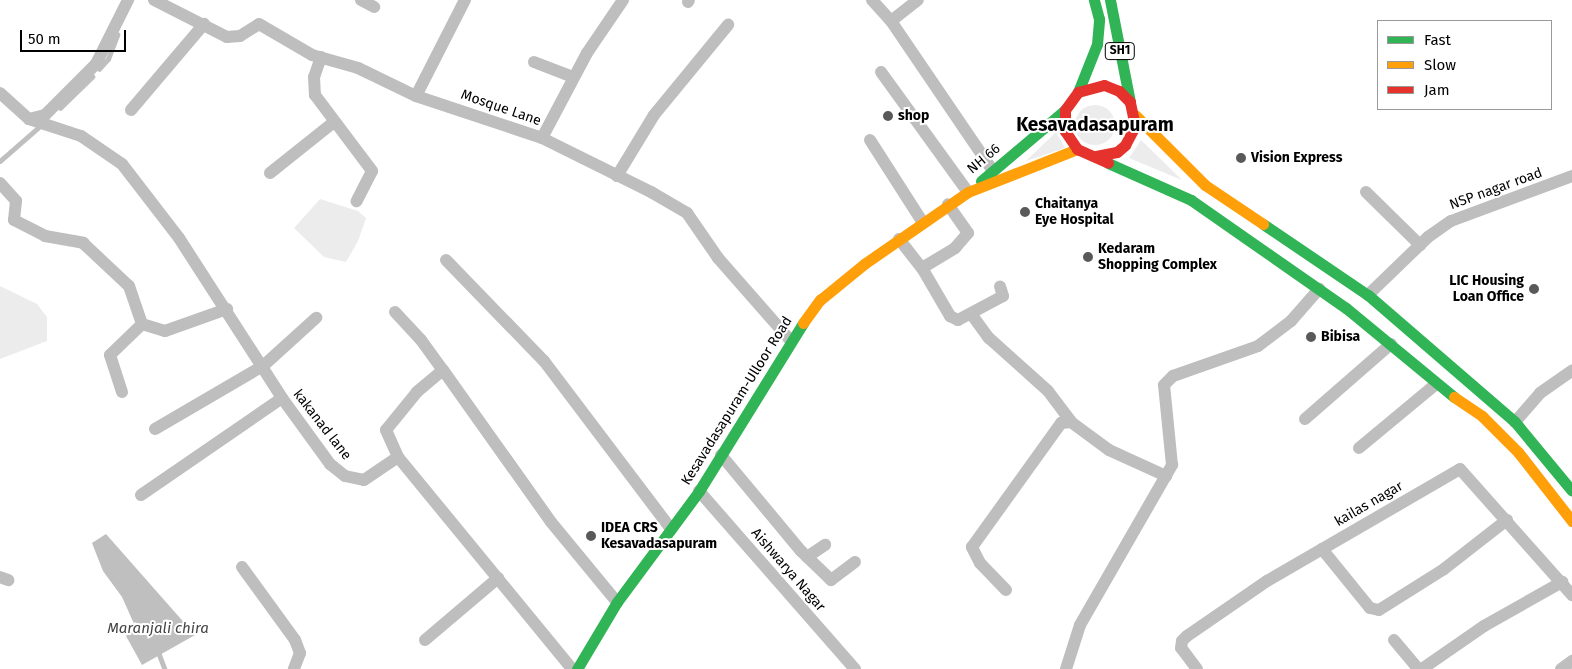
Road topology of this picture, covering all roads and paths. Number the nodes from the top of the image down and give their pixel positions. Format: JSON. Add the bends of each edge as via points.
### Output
{"nodes":[{"id":1,"x":128,"y":0,"type":"edge"},
{"id":2,"x":154,"y":0,"type":"edge"},
{"id":3,"x":361,"y":0,"type":"edge"},
{"id":4,"x":465,"y":0,"type":"edge"},
{"id":5,"x":623,"y":0,"type":"edge"},
{"id":6,"x":872,"y":0,"type":"edge"},
{"id":7,"x":918,"y":0,"type":"edge"},
{"id":8,"x":1094,"y":0,"type":"edge"},
{"id":9,"x":1110,"y":0,"type":"edge"},
{"id":10,"x":374,"y":7,"type":"dead end"},
{"id":11,"x":891,"y":22,"type":"junction"},
{"id":12,"x":204,"y":24,"type":"junction"},
{"id":13,"x":728,"y":25,"type":"dead end"},
{"id":14,"x":321,"y":57,"type":"junction"},
{"id":15,"x":534,"y":62,"type":"dead end"},
{"id":16,"x":881,"y":72,"type":"dead end"},
{"id":17,"x":573,"y":77,"type":"junction"},
{"id":18,"x":1078,"y":92,"type":"junction"},
{"id":19,"x":0,"y":93,"type":"edge"},
{"id":20,"x":416,"y":96,"type":"junction"},
{"id":21,"x":1130,"y":102,"type":"junction"},
{"id":22,"x":131,"y":110,"type":"dead end"},
{"id":23,"x":1065,"y":110,"type":"junction"},
{"id":24,"x":1135,"y":115,"type":"junction"},
{"id":25,"x":29,"y":120,"type":"junction"},
{"id":26,"x":334,"y":122,"type":"junction"},
{"id":27,"x":542,"y":138,"type":"junction"},
{"id":28,"x":870,"y":140,"type":"dead end"},
{"id":29,"x":1077,"y":149,"type":"junction"},
{"id":30,"x":1096,"y":156,"type":"junction"},
{"id":31,"x":993,"y":171,"type":"junction"},
{"id":32,"x":270,"y":173,"type":"dead end"},
{"id":33,"x":617,"y":176,"type":"junction"},
{"id":34,"x":1572,"y":176,"type":"edge"},
{"id":35,"x":0,"y":184,"type":"edge"},
{"id":36,"x":1205,"y":185,"type":"junction"},
{"id":37,"x":968,"y":192,"type":"junction"},
{"id":38,"x":1366,"y":192,"type":"dead end"},
{"id":39,"x":357,"y":200,"type":"dead end"},
{"id":40,"x":1191,"y":200,"type":"junction"},
{"id":41,"x":948,"y":204,"type":"junction"},
{"id":42,"x":923,"y":223,"type":"junction"},
{"id":43,"x":899,"y":240,"type":"junction"},
{"id":44,"x":1420,"y":245,"type":"junction"},
{"id":45,"x":446,"y":260,"type":"dead end"},
{"id":46,"x":922,"y":268,"type":"junction"},
{"id":47,"x":1000,"y":286,"type":"dead end"},
{"id":48,"x":1319,"y":289,"type":"junction"},
{"id":49,"x":1368,"y":295,"type":"junction"},
{"id":50,"x":227,"y":309,"type":"junction"},
{"id":51,"x":395,"y":312,"type":"dead end"},
{"id":52,"x":972,"y":315,"type":"junction"},
{"id":53,"x":316,"y":318,"type":"dead end"},
{"id":54,"x":142,"y":324,"type":"junction"},
{"id":55,"x":790,"y":340,"type":"junction"},
{"id":56,"x":1391,"y":344,"type":"junction"},
{"id":57,"x":263,"y":366,"type":"junction"},
{"id":58,"x":443,"y":370,"type":"junction"},
{"id":59,"x":1572,"y":371,"type":"edge"},
{"id":60,"x":1436,"y":384,"type":"junction"},
{"id":61,"x":122,"y":392,"type":"dead end"},
{"id":62,"x":282,"y":398,"type":"junction"},
{"id":63,"x":1305,"y":419,"type":"dead end"},
{"id":64,"x":1071,"y":422,"type":"junction"},
{"id":65,"x":1515,"y":422,"type":"junction"},
{"id":66,"x":155,"y":430,"type":"dead end"},
{"id":67,"x":1360,"y":448,"type":"dead end"},
{"id":68,"x":721,"y":456,"type":"junction"},
{"id":69,"x":398,"y":457,"type":"junction"},
{"id":70,"x":1166,"y":476,"type":"junction"},
{"id":71,"x":699,"y":491,"type":"junction"},
{"id":72,"x":1572,"y":491,"type":"edge"},
{"id":73,"x":141,"y":495,"type":"dead end"},
{"id":74,"x":1507,"y":520,"type":"junction"},
{"id":75,"x":1572,"y":521,"type":"edge"},
{"id":76,"x":671,"y":529,"type":"junction"},
{"id":77,"x":825,"y":545,"type":"dead end"},
{"id":78,"x":1322,"y":549,"type":"junction"},
{"id":79,"x":808,"y":557,"type":"junction"},
{"id":80,"x":855,"y":562,"type":"dead end"},
{"id":81,"x":242,"y":567,"type":"dead end"},
{"id":82,"x":498,"y":578,"type":"junction"},
{"id":83,"x":1562,"y":582,"type":"junction"},
{"id":84,"x":1006,"y":590,"type":"dead end"},
{"id":85,"x":1572,"y":595,"type":"edge"},
{"id":86,"x":617,"y":602,"type":"junction"},
{"id":87,"x":425,"y":640,"type":"dead end"},
{"id":88,"x":1394,"y":640,"type":"dead end"},
{"id":89,"x":1572,"y":661,"type":"edge"},
{"id":90,"x":294,"y":669,"type":"edge"},
{"id":91,"x":572,"y":669,"type":"edge"},
{"id":92,"x":577,"y":669,"type":"edge"},
{"id":93,"x":855,"y":669,"type":"edge"},
{"id":94,"x":1066,"y":669,"type":"edge"},
{"id":95,"x":1197,"y":669,"type":"edge"},
{"id":96,"x":1418,"y":669,"type":"edge"},
{"id":97,"x":1422,"y":669,"type":"edge"},
{"id":98,"x":1561,"y":669,"type":"edge"}],
"edges":[{"from":1,"to":25,"type":"street","via":[[96,64],[45,115]]},
{"from":2,"to":12,"type":"street","name":"Mosque Lane"},
{"from":3,"to":10,"type":"street"},
{"from":4,"to":20,"type":"street"},
{"from":5,"to":17,"type":"street"},
{"from":6,"to":11,"type":"street"},
{"from":7,"to":11,"type":"street"},
{"from":8,"to":18,"type":"main road","number":"SH1","via":[[1099,19],[1097,44]]},
{"from":9,"to":21,"type":"main road","number":"SH1"},
{"from":11,"to":31,"type":"street"},
{"from":12,"to":14,"type":"street","name":"Mosque Lane","via":[[227,37],[240,36],[259,24]]},
{"from":12,"to":22,"type":"street"},
{"from":13,"to":33,"type":"street","via":[[654,115]]},
{"from":14,"to":20,"type":"street","name":"Mosque Lane","via":[[358,68]]},
{"from":14,"to":26,"type":"street","via":[[314,78],[315,95]]},
{"from":15,"to":17,"type":"street"},
{"from":16,"to":37,"type":"street"},
{"from":17,"to":27,"type":"street","via":[[560,109]]},
{"from":18,"to":21,"type":"main road","via":[[1104,85],[1119,91]]},
{"from":18,"to":23,"type":"main road","name":"NH 66"},
{"from":19,"to":25,"type":"street"},
{"from":20,"to":27,"type":"street","name":"Mosque Lane"},
{"from":21,"to":24,"type":"main road"},
{"from":23,"to":29,"type":"main road","via":[[1065,131]]},
{"from":23,"to":31,"type":"main road","name":"NH 66"},
{"from":24,"to":30,"type":"main road","via":[[1132,136],[1125,145],[1117,152]]},
{"from":24,"to":36,"type":"main road"},
{"from":25,"to":50,"type":"street","name":"kakanad lane","via":[[81,136],[122,164],[163,216]]},
{"from":26,"to":32,"type":"street"},
{"from":26,"to":39,"type":"street","via":[[372,171]]},
{"from":27,"to":33,"type":"street","name":"Mosque Lane"},
{"from":28,"to":42,"type":"street"},
{"from":29,"to":30,"type":"main road"},
{"from":29,"to":37,"type":"main road"},
{"from":30,"to":40,"type":"main road"},
{"from":31,"to":37,"type":"main road","name":"NH 66"},
{"from":33,"to":55,"type":"street","name":"Mosque Lane","via":[[687,213],[718,258]]},
{"from":34,"to":44,"type":"street","name":"NSP nagar road","via":[[1451,221]]},
{"from":35,"to":54,"type":"street","via":[[16,201],[14,220],[45,236],[83,243],[129,286]]},
{"from":36,"to":40,"type":"main road"},
{"from":36,"to":49,"type":"main road"},
{"from":37,"to":41,"type":"main road","name":"Kesavadasapuram-Ulloor Road"},
{"from":38,"to":44,"type":"street"},
{"from":40,"to":48,"type":"main road"},
{"from":41,"to":42,"type":"main road","name":"Kesavadasapuram-Ulloor Road"},
{"from":41,"to":46,"type":"street","via":[[968,233],[955,248]]},
{"from":42,"to":43,"type":"main road","name":"Kesavadasapuram-Ulloor Road"},
{"from":43,"to":46,"type":"street"},
{"from":43,"to":55,"type":"main road","name":"Kesavadasapuram-Ulloor Road","via":[[820,300]]},
{"from":44,"to":49,"type":"street","name":"NSP nagar road"},
{"from":45,"to":76,"type":"street","via":[[544,361]]},
{"from":46,"to":52,"type":"street","via":[[950,316],[958,320]]},
{"from":47,"to":52,"type":"street","via":[[1003,296]]},
{"from":48,"to":56,"type":"main road"},
{"from":48,"to":70,"type":"street","via":[[1291,321],[1258,346],[1173,376],[1164,385],[1172,464]]},
{"from":49,"to":65,"type":"main road"},
{"from":50,"to":54,"type":"street","via":[[165,331]]},
{"from":50,"to":57,"type":"street","name":"kakanad lane"},
{"from":51,"to":58,"type":"street"},
{"from":52,"to":64,"type":"street","via":[[989,338],[1048,391]]},
{"from":53,"to":57,"type":"street"},
{"from":54,"to":61,"type":"street","via":[[110,355]]},
{"from":55,"to":68,"type":"main road","name":"Kesavadasapuram-Ulloor Road"},
{"from":56,"to":60,"type":"main road"},
{"from":56,"to":63,"type":"street"},
{"from":57,"to":62,"type":"street","name":"kakanad lane"},
{"from":57,"to":66,"type":"street"},
{"from":58,"to":69,"type":"street","via":[[416,392],[386,430]]},
{"from":58,"to":86,"type":"street","via":[[551,522]]},
{"from":59,"to":65,"type":"street","via":[[1540,393]]},
{"from":60,"to":67,"type":"street"},
{"from":60,"to":75,"type":"main road","via":[[1482,416],[1518,452]]},
{"from":62,"to":69,"type":"street","name":"kakanad lane","via":[[330,464],[345,476],[364,480]]},
{"from":62,"to":73,"type":"street"},
{"from":64,"to":70,"type":"street","via":[[1109,450]]},
{"from":64,"to":84,"type":"street","via":[[1061,423],[972,547],[980,563]]},
{"from":65,"to":72,"type":"main road"},
{"from":68,"to":71,"type":"main road","name":"Kesavadasapuram-Ulloor Road"},
{"from":68,"to":79,"type":"street"},
{"from":69,"to":82,"type":"street"},
{"from":70,"to":94,"type":"street","via":[[1080,625]]},
{"from":71,"to":76,"type":"main road","name":"Kesavadasapuram-Ulloor Road"},
{"from":71,"to":93,"type":"street","name":"Aishwarya Nagar"},
{"from":74,"to":78,"type":"street","name":"kailas nagar","via":[[1460,470]]},
{"from":74,"to":78,"type":"street","via":[[1444,569],[1379,610],[1370,608]]},
{"from":74,"to":83,"type":"street","name":"kailas nagar"},
{"from":76,"to":86,"type":"main road","name":"Kesavadasapuram-Ulloor Road"},
{"from":77,"to":79,"type":"street"},
{"from":78,"to":95,"type":"street","name":"kailas nagar","via":[[1267,581],[1182,641],[1181,648]]},
{"from":79,"to":80,"type":"street","via":[[831,580]]},
{"from":81,"to":90,"type":"street","via":[[295,640],[300,653]]},
{"from":82,"to":87,"type":"street"},
{"from":82,"to":91,"type":"street"},
{"from":83,"to":85,"type":"street","name":"kailas nagar"},
{"from":83,"to":97,"type":"street","via":[[1484,626]]},
{"from":86,"to":92,"type":"main road","name":"Kesavadasapuram-Ulloor Road"},
{"from":88,"to":96,"type":"street"},
{"from":89,"to":98,"type":"street"}]}
